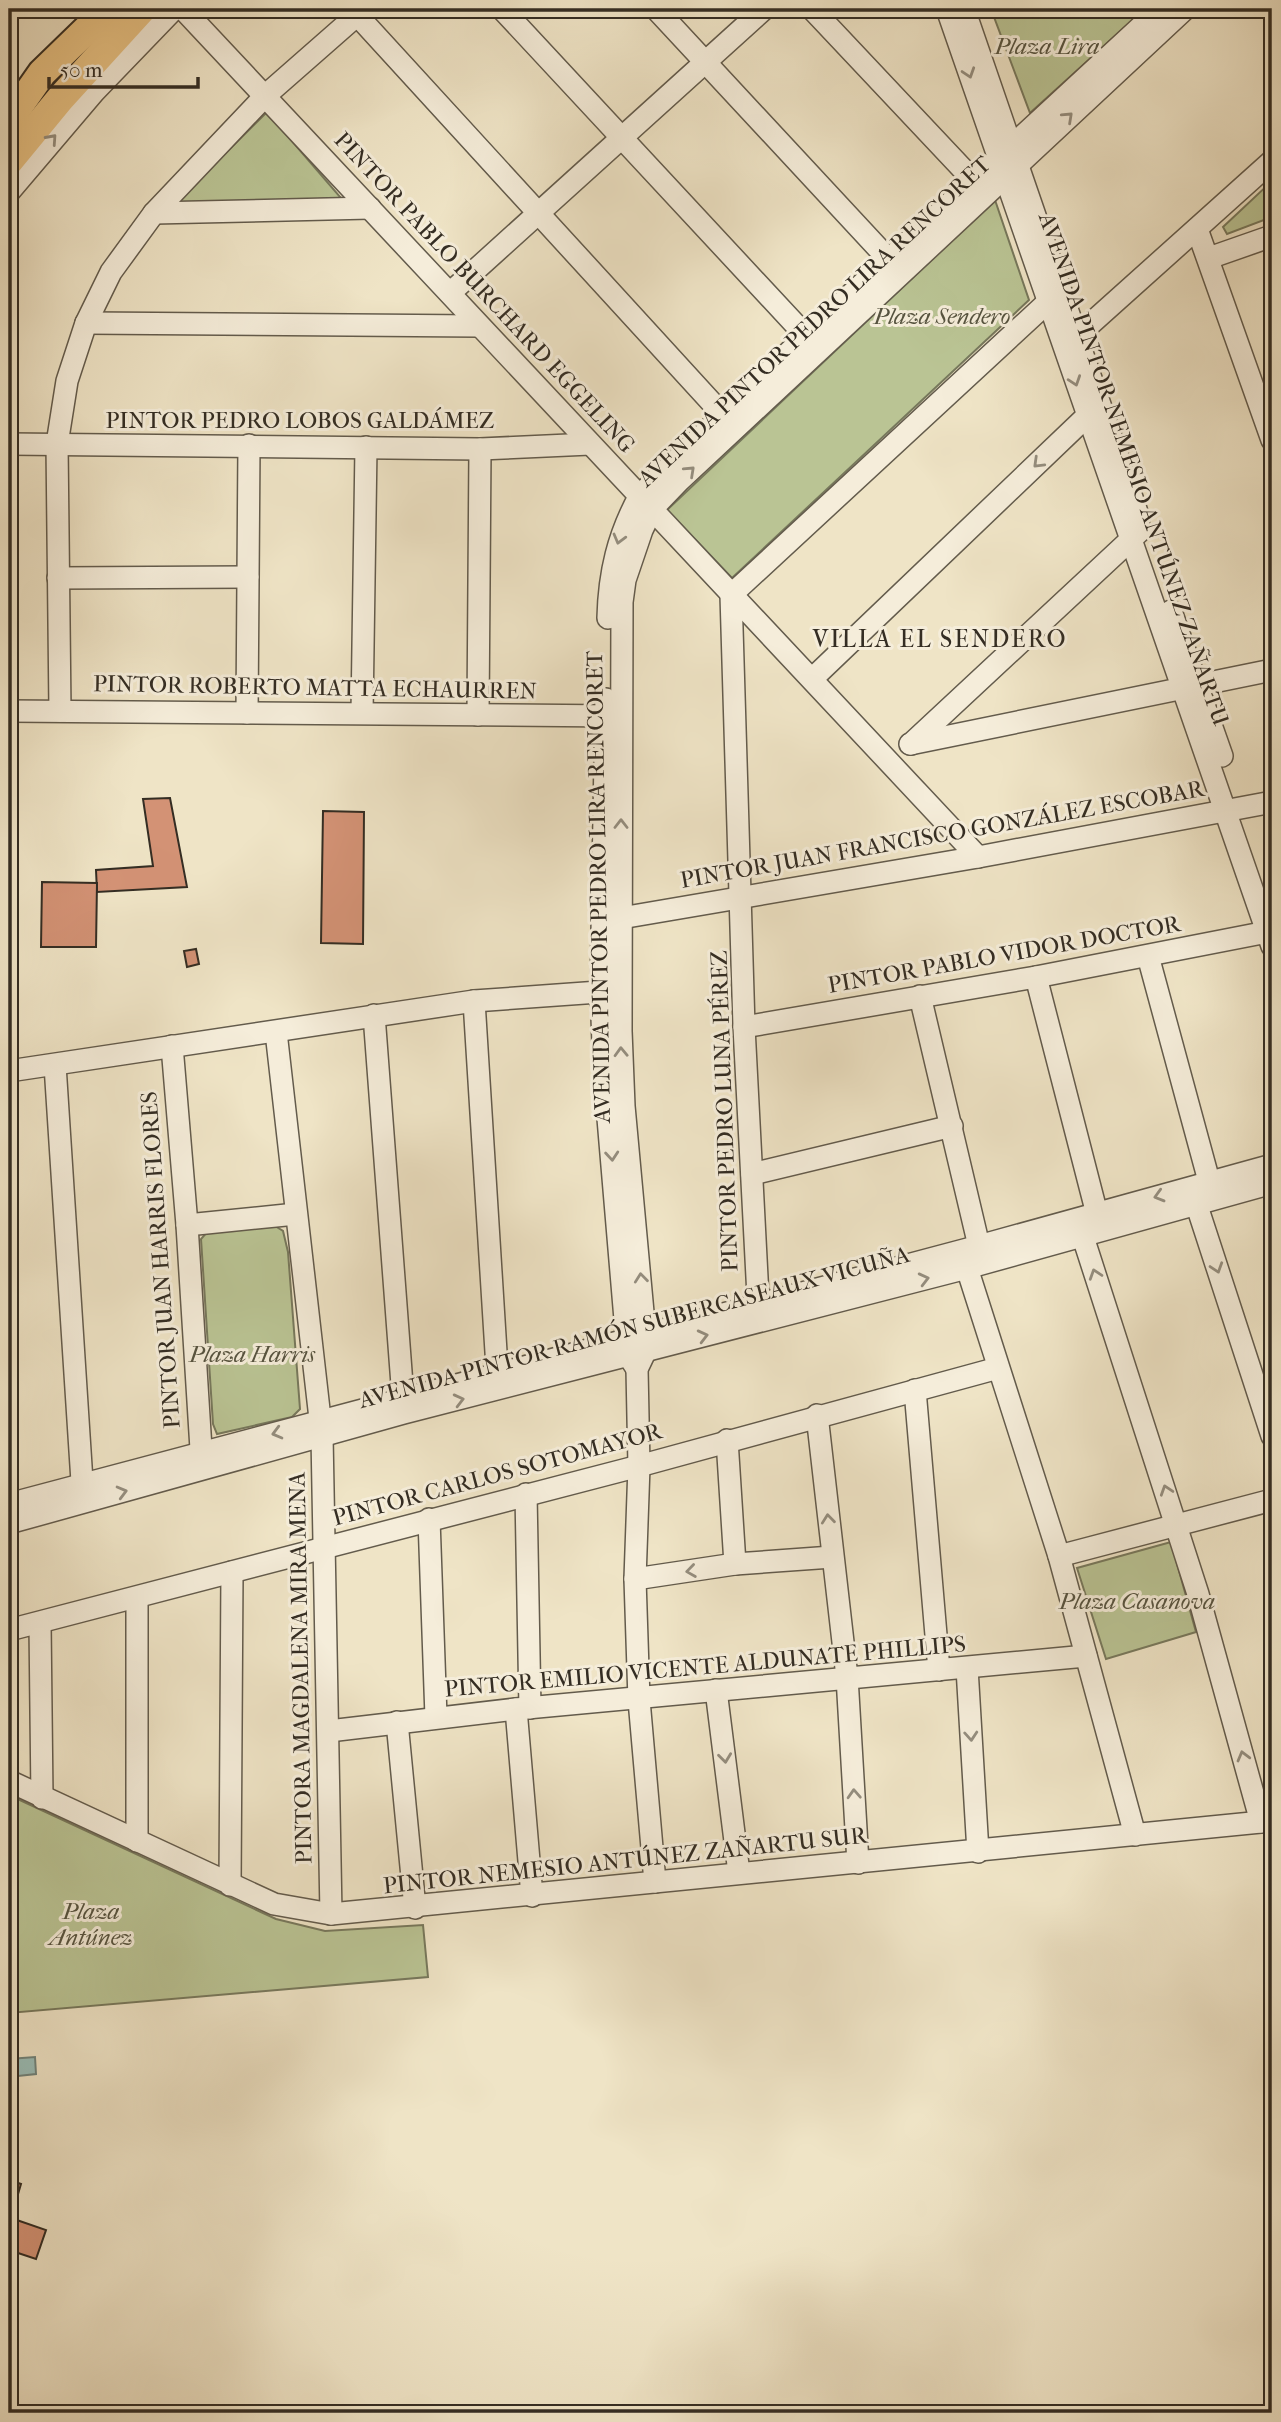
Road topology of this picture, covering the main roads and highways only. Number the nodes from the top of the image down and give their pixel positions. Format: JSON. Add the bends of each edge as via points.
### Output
{"nodes":[{"id":1,"x":108,"y":9,"type":"edge"},
{"id":2,"x":142,"y":9,"type":"edge"},
{"id":3,"x":42,"y":73,"type":"junction"},
{"id":4,"x":9,"y":92,"type":"edge"},
{"id":5,"x":60,"y":99,"type":"junction"},
{"id":6,"x":9,"y":123,"type":"edge"},
{"id":7,"x":9,"y":162,"type":"edge"}],
"edges":[{"from":1,"to":3,"type":"main road"},
{"from":2,"to":5,"type":"main road"},
{"from":3,"to":4,"type":"main road"},
{"from":3,"to":6,"type":"main road"},
{"from":5,"to":6,"type":"main road","via":[[47,109]]},
{"from":5,"to":7,"type":"main road"}]}
